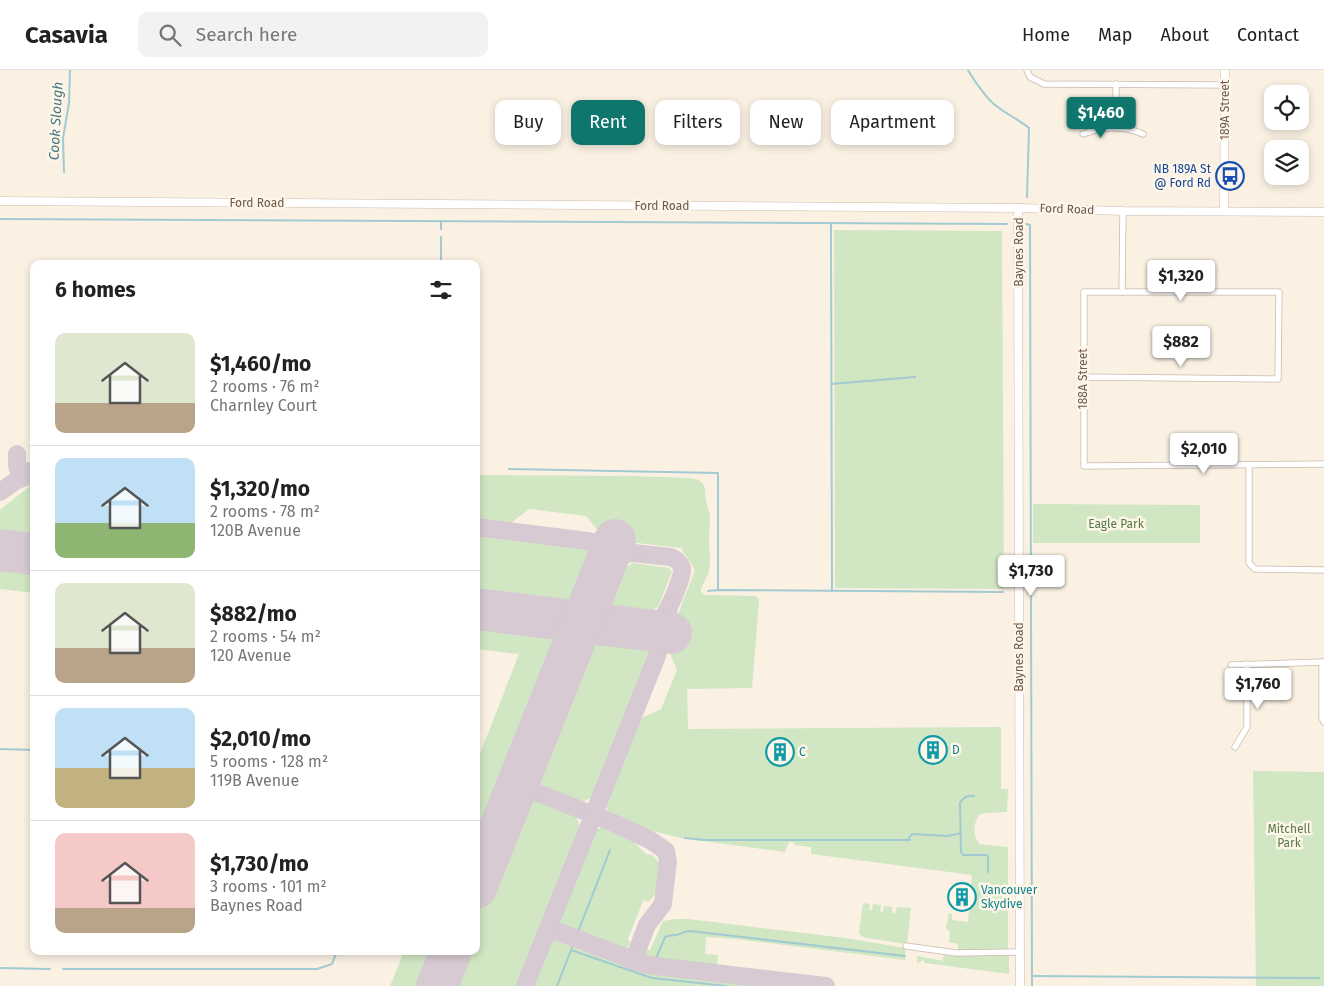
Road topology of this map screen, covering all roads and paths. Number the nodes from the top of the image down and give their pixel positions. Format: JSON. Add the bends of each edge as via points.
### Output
{"nodes":[{"id":1,"x":1027,"y":70,"type":"edge"},
{"id":2,"x":1225,"y":70,"type":"edge"},
{"id":3,"x":1116,"y":84,"type":"junction"},
{"id":4,"x":1225,"y":85,"type":"junction"},
{"id":5,"x":1116,"y":128,"type":"junction"},
{"id":6,"x":1082,"y":134,"type":"dead end"},
{"id":7,"x":1143,"y":134,"type":"dead end"},
{"id":8,"x":0,"y":201,"type":"edge"},
{"id":9,"x":1018,"y":208,"type":"junction"},
{"id":10,"x":1122,"y":211,"type":"junction"},
{"id":11,"x":1224,"y":211,"type":"junction"},
{"id":12,"x":1324,"y":212,"type":"edge"},
{"id":13,"x":1122,"y":292,"type":"junction"},
{"id":14,"x":1083,"y":377,"type":"junction"},
{"id":15,"x":1324,"y":464,"type":"edge"},
{"id":16,"x":1250,"y":465,"type":"junction"},
{"id":17,"x":1324,"y":570,"type":"edge"},
{"id":18,"x":1323,"y":662,"type":"edge"},
{"id":19,"x":1247,"y":664,"type":"junction"},
{"id":20,"x":1231,"y":665,"type":"dead end"},
{"id":21,"x":1324,"y":722,"type":"edge"},
{"id":22,"x":1235,"y":746,"type":"dead end"},
{"id":23,"x":906,"y":946,"type":"dead end"},
{"id":24,"x":1020,"y":952,"type":"junction"},
{"id":25,"x":1020,"y":986,"type":"edge"}],
"edges":[{"from":1,"to":3,"type":"street","via":[[1030,77],[1044,84]]},
{"from":2,"to":4,"type":"main road","name":"189A Street"},
{"from":3,"to":4,"type":"street"},
{"from":3,"to":5,"type":"street"},
{"from":4,"to":11,"type":"main road","name":"189A Street"},
{"from":5,"to":6,"type":"street"},
{"from":5,"to":7,"type":"street","via":[[1130,128]]},
{"from":8,"to":9,"type":"main road","name":"Ford Road"},
{"from":9,"to":10,"type":"main road","name":"Ford Road"},
{"from":9,"to":24,"type":"main road","name":"Baynes Road"},
{"from":10,"to":11,"type":"main road","name":"Ford Road"},
{"from":10,"to":13,"type":"street"},
{"from":11,"to":12,"type":"main road","name":"Ford Road"},
{"from":13,"to":14,"type":"street","name":"188A Street","via":[[1084,292]]},
{"from":13,"to":14,"type":"street","via":[[1279,292],[1278,379]]},
{"from":14,"to":16,"type":"street","name":"188A Street","via":[[1084,466]]},
{"from":15,"to":16,"type":"street"},
{"from":16,"to":17,"type":"street","via":[[1249,563],[1255,569]]},
{"from":18,"to":19,"type":"street"},
{"from":18,"to":21,"type":"street"},
{"from":19,"to":20,"type":"street"},
{"from":19,"to":22,"type":"street","via":[[1247,727]]},
{"from":23,"to":24,"type":"street","via":[[956,953]]},
{"from":24,"to":25,"type":"main road","name":"Baynes Road"}]}
